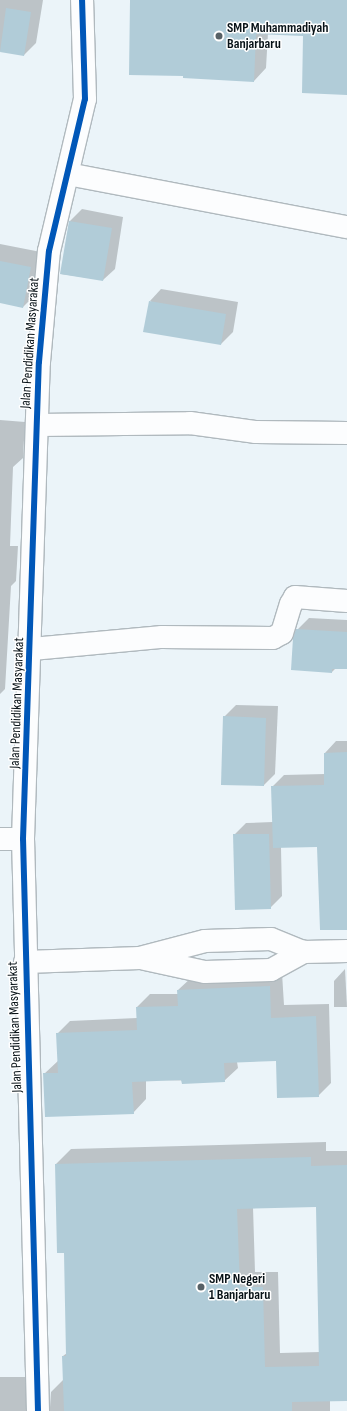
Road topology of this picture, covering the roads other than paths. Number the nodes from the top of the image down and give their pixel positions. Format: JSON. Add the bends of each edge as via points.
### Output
{"nodes":[{"id":1,"x":82,"y":0,"type":"edge"},
{"id":2,"x":68,"y":174,"type":"junction"},
{"id":3,"x":347,"y":227,"type":"edge"},
{"id":4,"x":37,"y":425,"type":"junction"},
{"id":5,"x":347,"y":433,"type":"edge"},
{"id":6,"x":347,"y":601,"type":"edge"},
{"id":7,"x":32,"y":649,"type":"junction"},
{"id":8,"x":0,"y":839,"type":"edge"},
{"id":9,"x":23,"y":839,"type":"junction"},
{"id":10,"x":347,"y":951,"type":"edge"},
{"id":11,"x":304,"y":952,"type":"junction"},
{"id":12,"x":140,"y":958,"type":"junction"},
{"id":13,"x":25,"y":962,"type":"junction"},
{"id":14,"x":38,"y":1411,"type":"edge"}],
"edges":[{"from":1,"to":2,"type":"street","name":"Jalan Pendidikan Masyarakat","via":[[85,99]]},
{"from":2,"to":3,"type":"street"},
{"from":2,"to":4,"type":"street","name":"Jalan Pendidikan Masyarakat","via":[[49,251]]},
{"from":4,"to":5,"type":"street","via":[[190,423],[256,432]]},
{"from":4,"to":7,"type":"street","name":"Jalan Pendidikan Masyarakat"},
{"from":6,"to":7,"type":"street","via":[[295,597],[282,633],[274,638],[162,637]]},
{"from":7,"to":9,"type":"street","name":"Jalan Pendidikan Masyarakat"},
{"from":8,"to":9,"type":"street"},
{"from":9,"to":13,"type":"street","name":"Jalan Pendidikan Masyarakat"},
{"from":10,"to":11,"type":"street"},
{"from":11,"to":12,"type":"street","via":[[271,939],[205,941]]},
{"from":11,"to":12,"type":"street","via":[[271,970],[206,972]]},
{"from":12,"to":13,"type":"street"},
{"from":13,"to":14,"type":"street","name":"Jalan Pendidikan Masyarakat"}]}
